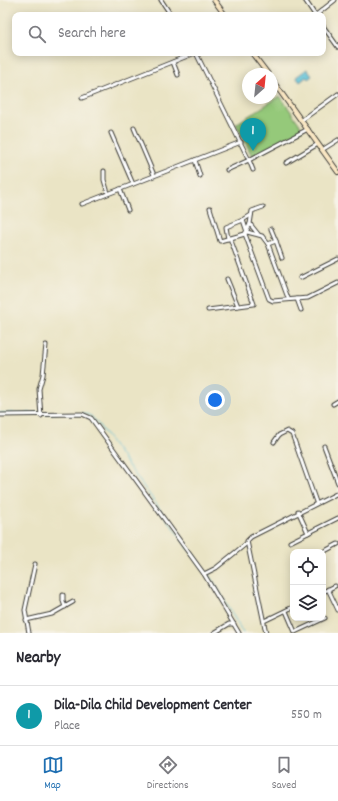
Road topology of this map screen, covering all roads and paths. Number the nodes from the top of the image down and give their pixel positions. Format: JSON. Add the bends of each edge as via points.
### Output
{"nodes":[{"id":1,"x":160,"y":0,"type":"edge"},
{"id":2,"x":214,"y":0,"type":"edge"},
{"id":3,"x":305,"y":0,"type":"edge"},
{"id":4,"x":335,"y":0,"type":"edge"},
{"id":5,"x":168,"y":12,"type":"edge"},
{"id":6,"x":223,"y":12,"type":"edge"},
{"id":7,"x":313,"y":12,"type":"edge"},
{"id":8,"x":319,"y":12,"type":"edge"},
{"id":9,"x":326,"y":30,"type":"edge"},
{"id":10,"x":338,"y":47,"type":"edge"},
{"id":11,"x":188,"y":56,"type":"edge"},
{"id":12,"x":197,"y":56,"type":"edge"},
{"id":13,"x":254,"y":56,"type":"edge"},
{"id":14,"x":173,"y":62,"type":"junction"},
{"id":15,"x":263,"y":68,"type":"edge"},
{"id":16,"x":178,"y":75,"type":"dead end"},
{"id":17,"x":278,"y":88,"type":"edge"},
{"id":18,"x":338,"y":94,"type":"edge"},
{"id":19,"x":82,"y":98,"type":"dead end"},
{"id":20,"x":302,"y":120,"type":"junction"},
{"id":21,"x":134,"y":128,"type":"dead end"},
{"id":22,"x":308,"y":129,"type":"junction"},
{"id":23,"x":111,"y":133,"type":"dead end"},
{"id":24,"x":338,"y":140,"type":"edge"},
{"id":25,"x":241,"y":142,"type":"junction"},
{"id":26,"x":318,"y":144,"type":"junction"},
{"id":27,"x":322,"y":150,"type":"junction"},
{"id":28,"x":195,"y":160,"type":"junction"},
{"id":29,"x":249,"y":160,"type":"junction"},
{"id":30,"x":286,"y":163,"type":"dead end"},
{"id":31,"x":227,"y":170,"type":"dead end"},
{"id":32,"x":253,"y":170,"type":"dead end"},
{"id":33,"x":337,"y":170,"type":"edge"},
{"id":34,"x":104,"y":171,"type":"dead end"},
{"id":35,"x":154,"y":175,"type":"junction"},
{"id":36,"x":200,"y":176,"type":"dead end"},
{"id":37,"x":133,"y":184,"type":"junction"},
{"id":38,"x":120,"y":189,"type":"junction"},
{"id":39,"x":108,"y":193,"type":"junction"},
{"id":40,"x":82,"y":204,"type":"dead end"},
{"id":41,"x":263,"y":207,"type":"dead end"},
{"id":42,"x":210,"y":208,"type":"dead end"},
{"id":43,"x":128,"y":210,"type":"dead end"},
{"id":44,"x":251,"y":215,"type":"junction"},
{"id":45,"x":243,"y":220,"type":"junction"},
{"id":46,"x":250,"y":224,"type":"junction"},
{"id":47,"x":271,"y":229,"type":"dead end"},
{"id":48,"x":246,"y":233,"type":"junction"},
{"id":49,"x":259,"y":234,"type":"junction"},
{"id":50,"x":229,"y":238,"type":"junction"},
{"id":51,"x":276,"y":241,"type":"junction"},
{"id":52,"x":268,"y":244,"type":"junction"},
{"id":53,"x":282,"y":258,"type":"dead end"},
{"id":54,"x":338,"y":259,"type":"edge"},
{"id":55,"x":300,"y":278,"type":"dead end"},
{"id":56,"x":227,"y":279,"type":"dead end"},
{"id":57,"x":338,"y":283,"type":"edge"},
{"id":58,"x":288,"y":298,"type":"junction"},
{"id":59,"x":297,"y":299,"type":"junction"},
{"id":60,"x":238,"y":306,"type":"junction"},
{"id":61,"x":208,"y":310,"type":"dead end"},
{"id":62,"x":301,"y":310,"type":"dead end"},
{"id":63,"x":46,"y":345,"type":"dead end"},
{"id":64,"x":338,"y":401,"type":"edge"},
{"id":65,"x":333,"y":404,"type":"dead end"},
{"id":66,"x":41,"y":414,"type":"junction"},
{"id":67,"x":0,"y":415,"type":"edge"},
{"id":68,"x":274,"y":442,"type":"dead end"},
{"id":69,"x":324,"y":446,"type":"dead end"},
{"id":70,"x":338,"y":483,"type":"edge"},
{"id":71,"x":338,"y":493,"type":"edge"},
{"id":72,"x":316,"y":502,"type":"junction"},
{"id":73,"x":298,"y":512,"type":"junction"},
{"id":74,"x":338,"y":518,"type":"edge"},
{"id":75,"x":308,"y":533,"type":"junction"},
{"id":76,"x":290,"y":542,"type":"dead end"},
{"id":77,"x":246,"y":543,"type":"junction"},
{"id":78,"x":338,"y":544,"type":"edge"},
{"id":79,"x":326,"y":550,"type":"edge"},
{"id":80,"x":35,"y":564,"type":"dead end"},
{"id":81,"x":204,"y":574,"type":"junction"},
{"id":82,"x":335,"y":586,"type":"dead end"},
{"id":83,"x":328,"y":589,"type":"joint"},
{"id":84,"x":63,"y":595,"type":"dead end"},
{"id":85,"x":73,"y":602,"type":"dead end"},
{"id":86,"x":66,"y":607,"type":"junction"},
{"id":87,"x":290,"y":609,"type":"edge"},
{"id":88,"x":338,"y":610,"type":"edge"},
{"id":89,"x":286,"y":611,"type":"junction"},
{"id":90,"x":26,"y":620,"type":"junction"},
{"id":91,"x":290,"y":620,"type":"edge"},
{"id":92,"x":264,"y":621,"type":"junction"},
{"id":93,"x":290,"y":621,"type":"edge"},
{"id":94,"x":319,"y":621,"type":"edge"},
{"id":95,"x":234,"y":624,"type":"junction"},
{"id":96,"x":29,"y":633,"type":"edge"},
{"id":97,"x":214,"y":633,"type":"edge"},
{"id":98,"x":239,"y":633,"type":"edge"},
{"id":99,"x":266,"y":633,"type":"edge"}],
"edges":[{"from":1,"to":5,"type":"street"},
{"from":2,"to":6,"type":"main road"},
{"from":3,"to":7,"type":"street"},
{"from":4,"to":8,"type":"street"},
{"from":9,"to":10,"type":"street"},
{"from":11,"to":14,"type":"street"},
{"from":12,"to":25,"type":"street"},
{"from":13,"to":15,"type":"main road"},
{"from":14,"to":16,"type":"street"},
{"from":14,"to":19,"type":"street"},
{"from":17,"to":20,"type":"main road"},
{"from":18,"to":20,"type":"street"},
{"from":20,"to":22,"type":"main road"},
{"from":21,"to":35,"type":"street"},
{"from":22,"to":26,"type":"main road"},
{"from":22,"to":29,"type":"street"},
{"from":23,"to":37,"type":"street"},
{"from":24,"to":27,"type":"street"},
{"from":25,"to":28,"type":"street"},
{"from":25,"to":29,"type":"street"},
{"from":26,"to":27,"type":"main road"},
{"from":26,"to":30,"type":"street"},
{"from":27,"to":33,"type":"main road"},
{"from":28,"to":35,"type":"street"},
{"from":28,"to":36,"type":"street"},
{"from":29,"to":31,"type":"street"},
{"from":29,"to":32,"type":"street"},
{"from":34,"to":39,"type":"street"},
{"from":35,"to":37,"type":"street"},
{"from":37,"to":38,"type":"street"},
{"from":38,"to":39,"type":"street"},
{"from":38,"to":43,"type":"street"},
{"from":39,"to":40,"type":"street"},
{"from":41,"to":44,"type":"street","via":[[253,210]]},
{"from":42,"to":50,"type":"street","via":[[220,241]]},
{"from":44,"to":45,"type":"street"},
{"from":44,"to":46,"type":"street"},
{"from":45,"to":48,"type":"street"},
{"from":45,"to":50,"type":"street","via":[[226,227]]},
{"from":46,"to":48,"type":"street"},
{"from":46,"to":49,"type":"street"},
{"from":47,"to":51,"type":"street"},
{"from":48,"to":49,"type":"street"},
{"from":48,"to":50,"type":"street"},
{"from":48,"to":58,"type":"street","via":[[269,299],[273,301]]},
{"from":49,"to":52,"type":"street"},
{"from":50,"to":60,"type":"street","via":[[254,304]]},
{"from":51,"to":52,"type":"street"},
{"from":51,"to":53,"type":"street"},
{"from":52,"to":58,"type":"street"},
{"from":54,"to":55,"type":"street"},
{"from":56,"to":60,"type":"street"},
{"from":57,"to":59,"type":"street","via":[[311,297]]},
{"from":58,"to":59,"type":"street"},
{"from":59,"to":62,"type":"street"},
{"from":60,"to":61,"type":"street"},
{"from":63,"to":66,"type":"street","via":[[39,389]]},
{"from":64,"to":65,"type":"street"},
{"from":66,"to":67,"type":"street"},
{"from":66,"to":81,"type":"street","via":[[82,414],[91,418]]},
{"from":68,"to":72,"type":"street","via":[[283,432],[292,434]]},
{"from":69,"to":70,"type":"street"},
{"from":71,"to":72,"type":"street"},
{"from":72,"to":73,"type":"street"},
{"from":73,"to":75,"type":"street"},
{"from":73,"to":77,"type":"street","via":[[251,536]]},
{"from":74,"to":75,"type":"street"},
{"from":75,"to":76,"type":"street"},
{"from":77,"to":81,"type":"street","via":[[216,568]]},
{"from":77,"to":92,"type":"street"},
{"from":78,"to":79,"type":"street"},
{"from":80,"to":90,"type":"street","via":[[25,610]]},
{"from":81,"to":95,"type":"street"},
{"from":82,"to":83,"type":"street"},
{"from":83,"to":88,"type":"street"},
{"from":84,"to":86,"type":"street"},
{"from":85,"to":86,"type":"street"},
{"from":86,"to":90,"type":"street","via":[[52,614]]},
{"from":87,"to":89,"type":"street"},
{"from":89,"to":91,"type":"street"},
{"from":89,"to":92,"type":"street"},
{"from":90,"to":96,"type":"street"},
{"from":92,"to":99,"type":"street"},
{"from":93,"to":94,"type":"street","via":[[295,632]]},
{"from":95,"to":97,"type":"street","via":[[229,624]]},
{"from":95,"to":98,"type":"street"}]}
